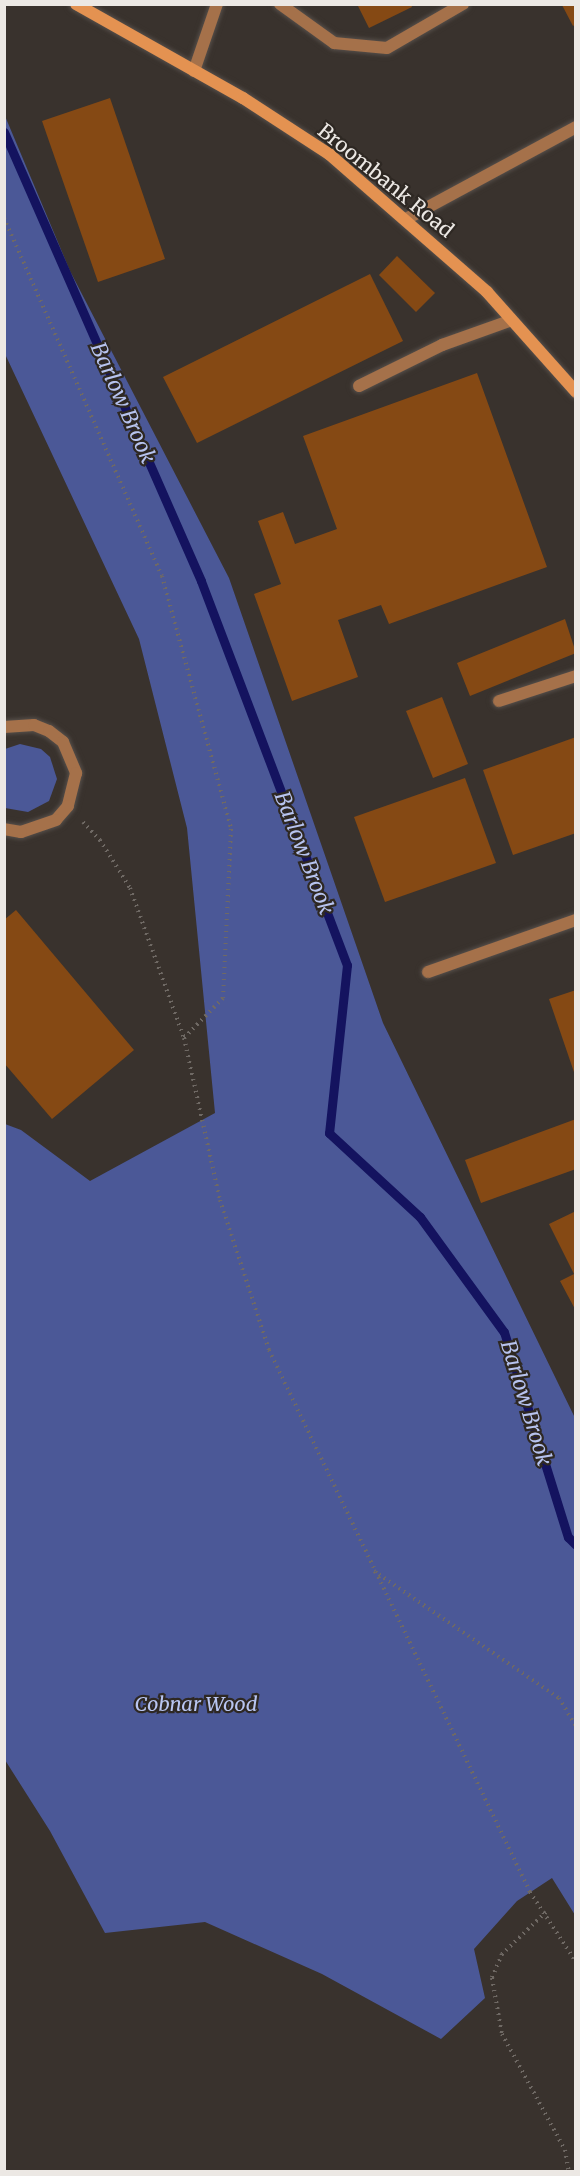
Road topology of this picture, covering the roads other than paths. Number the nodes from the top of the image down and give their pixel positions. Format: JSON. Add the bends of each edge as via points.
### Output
{"nodes":[{"id":1,"x":76,"y":4,"type":"edge"},
{"id":2,"x":217,"y":4,"type":"edge"},
{"id":3,"x":280,"y":4,"type":"edge"},
{"id":4,"x":463,"y":4,"type":"edge"},
{"id":5,"x":93,"y":8,"type":"edge"},
{"id":6,"x":194,"y":71,"type":"junction"},
{"id":7,"x":576,"y":127,"type":"edge"},
{"id":8,"x":406,"y":219,"type":"junction"},
{"id":9,"x":512,"y":320,"type":"junction"},
{"id":10,"x":359,"y":386,"type":"dead end"},
{"id":11,"x":576,"y":392,"type":"edge"},
{"id":12,"x":576,"y":676,"type":"edge"},
{"id":13,"x":500,"y":701,"type":"dead end"},
{"id":14,"x":4,"y":727,"type":"edge"},
{"id":15,"x":4,"y":829,"type":"edge"},
{"id":16,"x":576,"y":920,"type":"edge"},
{"id":17,"x":428,"y":972,"type":"dead end"}],
"edges":[{"from":1,"to":5,"type":"street","name":"Broombank Road"},
{"from":2,"to":6,"type":"street"},
{"from":3,"to":4,"type":"street","via":[[334,43],[387,48]]},
{"from":5,"to":6,"type":"street","name":"Broombank Road"},
{"from":6,"to":8,"type":"street","name":"Broombank Road","via":[[329,154]]},
{"from":7,"to":8,"type":"street"},
{"from":8,"to":9,"type":"street","name":"Broombank Road"},
{"from":9,"to":10,"type":"street","via":[[442,345]]},
{"from":9,"to":11,"type":"street","name":"Broombank Road"},
{"from":12,"to":13,"type":"street"},
{"from":14,"to":15,"type":"street","via":[[34,725],[63,742],[76,773],[68,806],[56,820],[40,829]]},
{"from":16,"to":17,"type":"street"}]}
